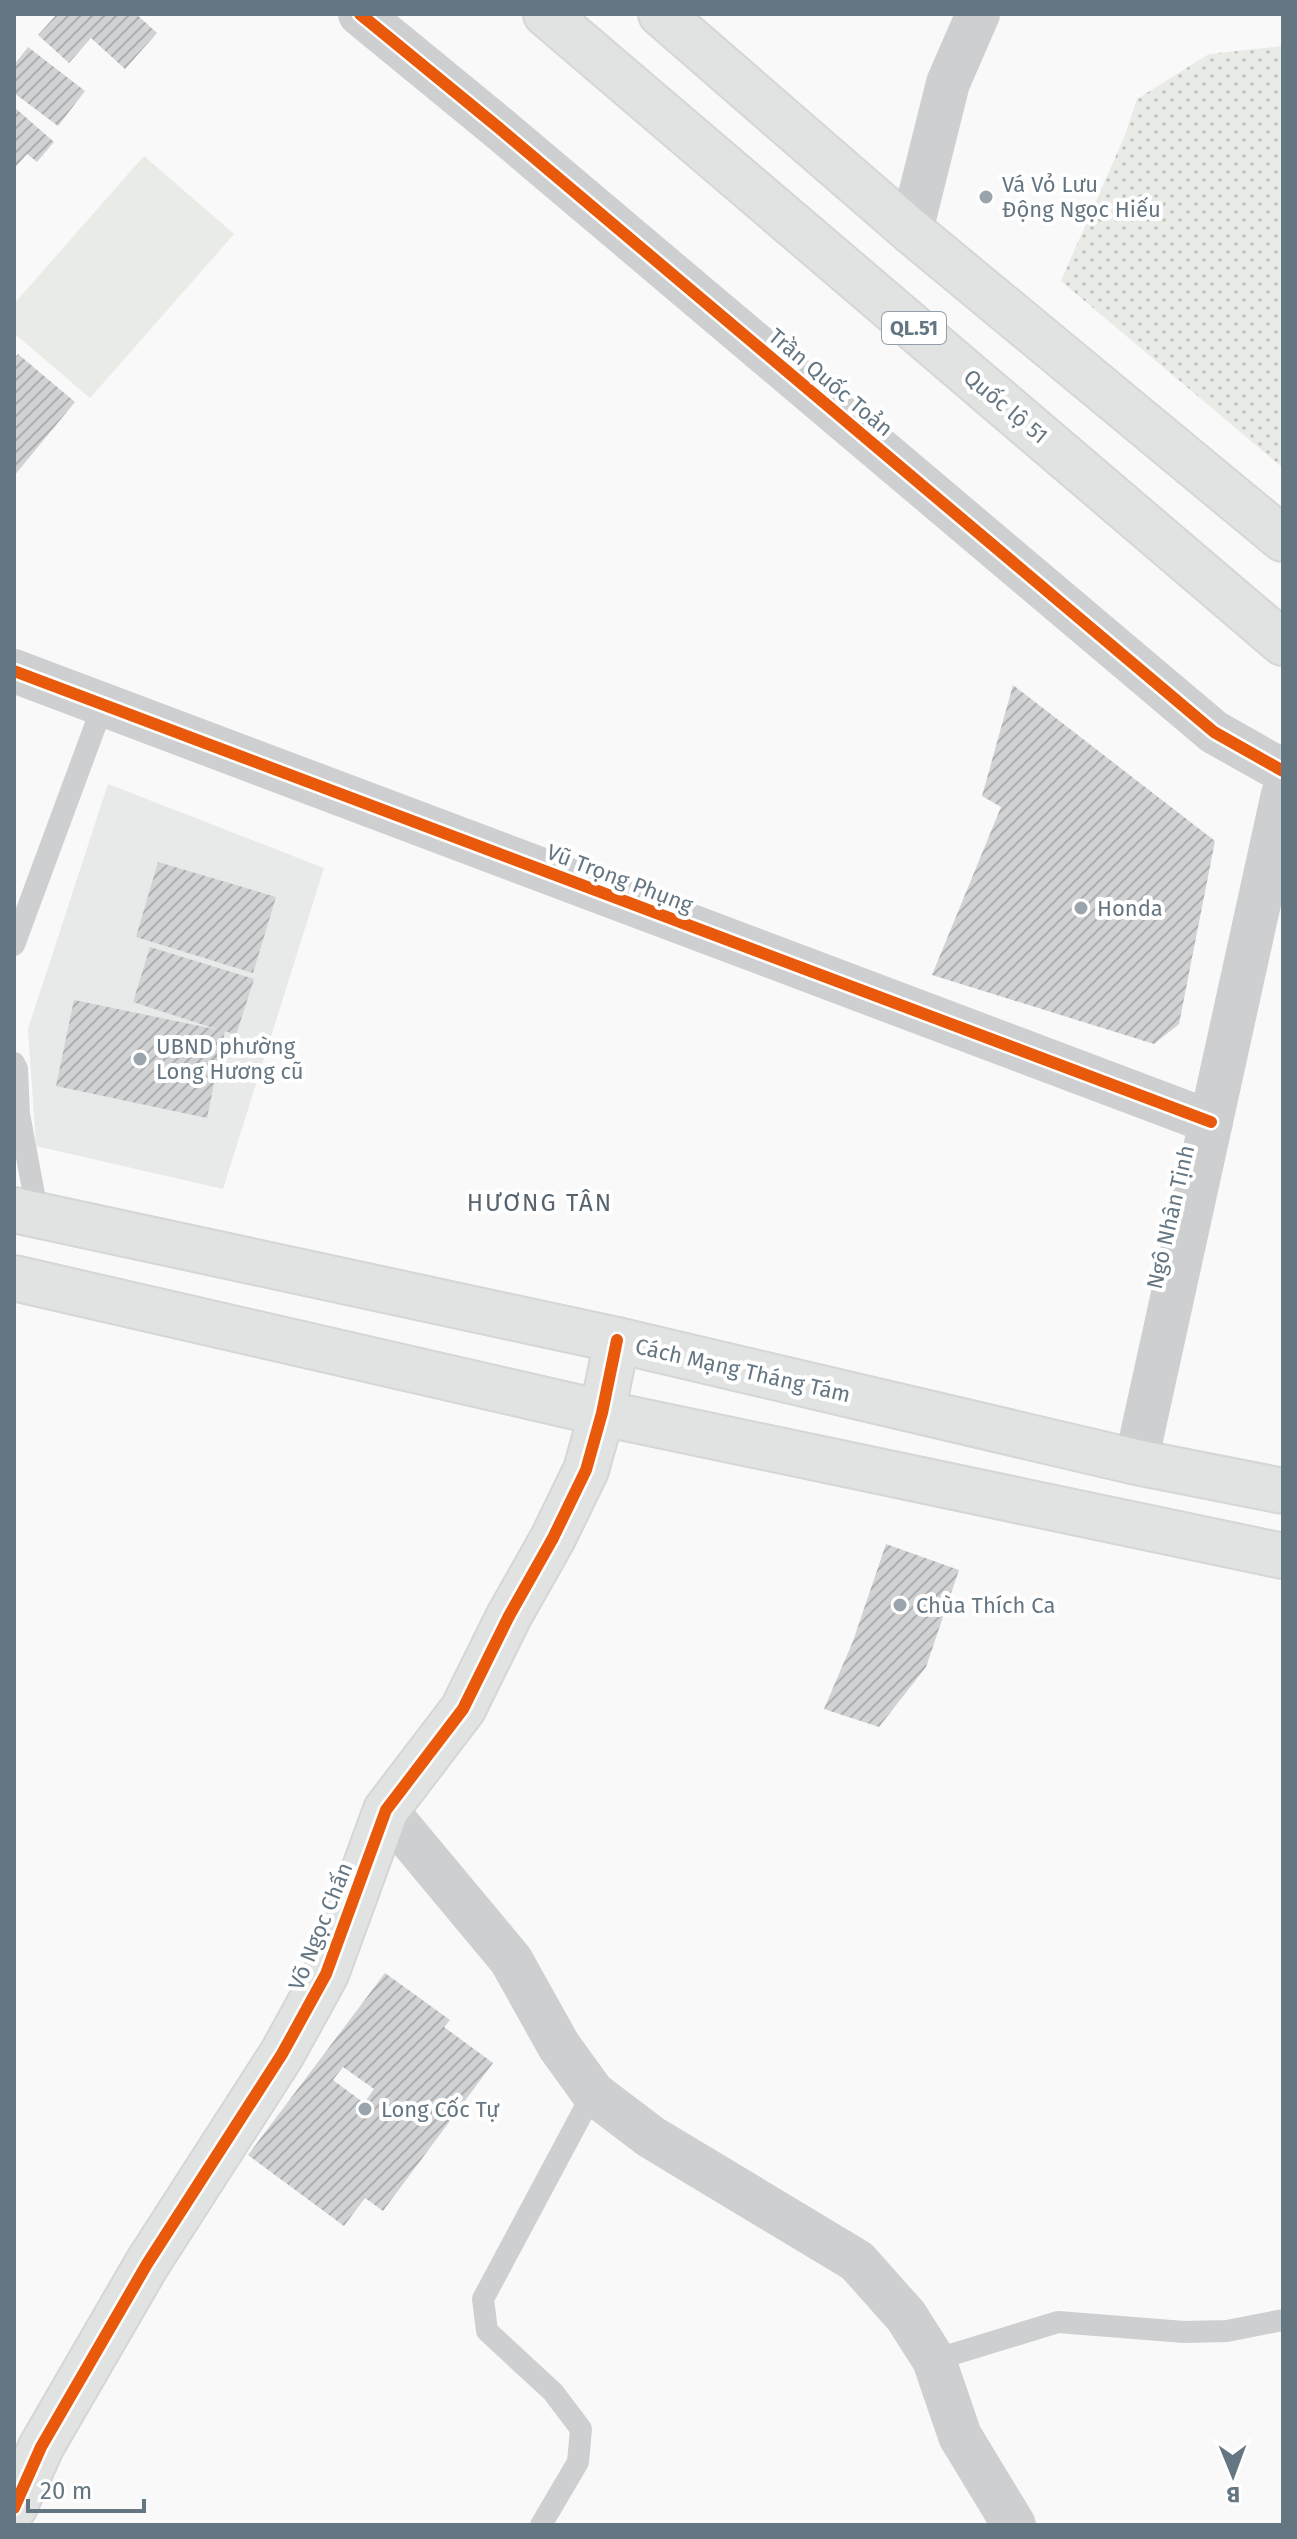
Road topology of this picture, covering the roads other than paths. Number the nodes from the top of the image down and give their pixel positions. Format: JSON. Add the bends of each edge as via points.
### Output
{"nodes":[{"id":1,"x":360,"y":14,"type":"edge"},
{"id":2,"x":546,"y":14,"type":"edge"},
{"id":3,"x":661,"y":14,"type":"edge"},
{"id":4,"x":978,"y":14,"type":"edge"},
{"id":5,"x":911,"y":231,"type":"junction"},
{"id":6,"x":1283,"y":539,"type":"edge"},
{"id":7,"x":1283,"y":643,"type":"edge"},
{"id":8,"x":14,"y":671,"type":"edge"},
{"id":9,"x":103,"y":705,"type":"junction"},
{"id":10,"x":1283,"y":771,"type":"edge"},
{"id":11,"x":1283,"y":794,"type":"edge"},
{"id":12,"x":14,"y":945,"type":"edge"},
{"id":13,"x":14,"y":1063,"type":"edge"},
{"id":14,"x":1211,"y":1122,"type":"junction"},
{"id":15,"x":26,"y":1213,"type":"edge"},
{"id":16,"x":14,"y":1278,"type":"edge"},
{"id":17,"x":617,"y":1340,"type":"junction"},
{"id":18,"x":602,"y":1413,"type":"junction"},
{"id":19,"x":1136,"y":1462,"type":"junction"},
{"id":20,"x":1283,"y":1491,"type":"edge"},
{"id":21,"x":1283,"y":1556,"type":"edge"},
{"id":22,"x":386,"y":1810,"type":"junction"},
{"id":23,"x":593,"y":2093,"type":"junction"},
{"id":24,"x":1283,"y":2320,"type":"edge"},
{"id":25,"x":934,"y":2360,"type":"junction"},
{"id":26,"x":14,"y":2508,"type":"edge"},
{"id":27,"x":541,"y":2525,"type":"edge"},
{"id":28,"x":1014,"y":2525,"type":"edge"}],
"edges":[{"from":1,"to":10,"type":"street","name":"Trần Quốc Toản","via":[[1214,732]]},
{"from":2,"to":7,"type":"main road","name":"Quốc lộ 51","number":"QL.51"},
{"from":3,"to":5,"type":"main road"},
{"from":4,"to":5,"type":"street","via":[[948,83]]},
{"from":5,"to":6,"type":"main road"},
{"from":8,"to":9,"type":"street","name":"Vũ Trọng Phụng"},
{"from":9,"to":12,"type":"lane"},
{"from":9,"to":14,"type":"street","name":"Vũ Trọng Phụng"},
{"from":11,"to":14,"type":"street","name":"Ngô Nhân Tịnh"},
{"from":13,"to":15,"type":"lane"},
{"from":14,"to":19,"type":"street","name":"Ngô Nhân Tịnh"},
{"from":15,"to":17,"type":"main road","name":"Cách Mạng Tháng Tám"},
{"from":16,"to":18,"type":"main road"},
{"from":17,"to":18,"type":"main road","name":"Võ Ngọc Chấn"},
{"from":17,"to":19,"type":"main road","name":"Cách Mạng Tháng Tám"},
{"from":18,"to":21,"type":"main road"},
{"from":18,"to":22,"type":"main road","name":"Võ Ngọc Chấn","via":[[586,1470],[463,1709]]},
{"from":19,"to":20,"type":"main road","name":"Cách Mạng Tháng Tám"},
{"from":22,"to":23,"type":"street","via":[[511,1960],[559,2046]]},
{"from":22,"to":26,"type":"main road","name":"Võ Ngọc Chấn","via":[[326,1974],[282,2054],[147,2264],[41,2447]]},
{"from":23,"to":25,"type":"street","via":[[651,2137],[857,2261],[906,2316]]},
{"from":23,"to":27,"type":"lane","via":[[483,2299],[487,2331],[553,2392],[581,2429],[578,2462]]},
{"from":24,"to":25,"type":"lane","via":[[1227,2331],[1184,2332],[1058,2322]]},
{"from":25,"to":28,"type":"street","via":[[960,2436]]}]}
